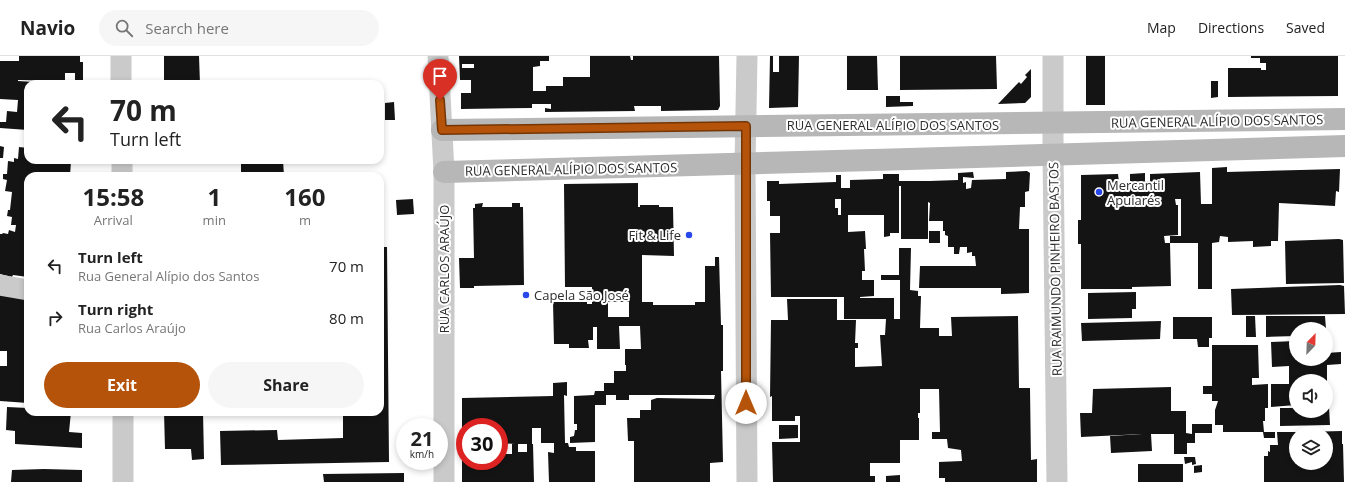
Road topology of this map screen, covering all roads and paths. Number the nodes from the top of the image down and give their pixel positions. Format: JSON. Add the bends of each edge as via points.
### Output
{"nodes":[{"id":1,"x":121,"y":56,"type":"edge"},
{"id":2,"x":438,"y":56,"type":"edge"},
{"id":3,"x":747,"y":56,"type":"edge"},
{"id":4,"x":1053,"y":56,"type":"edge"},
{"id":5,"x":121,"y":80,"type":"edge"},
{"id":6,"x":1345,"y":119,"type":"edge"},
{"id":7,"x":1054,"y":123,"type":"junction"},
{"id":8,"x":746,"y":126,"type":"junction"},
{"id":9,"x":442,"y":130,"type":"junction"},
{"id":10,"x":1345,"y":146,"type":"edge"},
{"id":11,"x":1053,"y":154,"type":"junction"},
{"id":12,"x":745,"y":165,"type":"junction"},
{"id":13,"x":444,"y":172,"type":"junction"},
{"id":14,"x":0,"y":285,"type":"edge"},
{"id":15,"x":24,"y":289,"type":"edge"},
{"id":16,"x":123,"y":416,"type":"edge"},
{"id":17,"x":123,"y":482,"type":"edge"},
{"id":18,"x":444,"y":482,"type":"edge"},
{"id":19,"x":747,"y":482,"type":"edge"},
{"id":20,"x":1057,"y":482,"type":"edge"}],
"edges":[{"from":1,"to":5,"type":"street"},
{"from":2,"to":9,"type":"street","name":"RUA CARLOS ARAÚJO"},
{"from":3,"to":8,"type":"street"},
{"from":4,"to":7,"type":"street","name":"RUA RAIMUNDO PINHEIRO BASTOS"},
{"from":6,"to":7,"type":"street","name":"RUA GENERAL ALÍPIO DOS SANTOS"},
{"from":7,"to":8,"type":"street","name":"RUA GENERAL ALÍPIO DOS SANTOS"},
{"from":7,"to":11,"type":"street","name":"RUA RAIMUNDO PINHEIRO BASTOS"},
{"from":8,"to":9,"type":"street","name":"RUA GENERAL ALÍPIO DOS SANTOS"},
{"from":8,"to":12,"type":"street"},
{"from":9,"to":13,"type":"street","name":"RUA CARLOS ARAÚJO"},
{"from":10,"to":11,"type":"street","name":"RUA GENERAL ALÍPIO DOS SANTOS"},
{"from":11,"to":12,"type":"street","name":"RUA GENERAL ALÍPIO DOS SANTOS"},
{"from":11,"to":20,"type":"street","name":"RUA RAIMUNDO PINHEIRO BASTOS"},
{"from":12,"to":13,"type":"street","name":"RUA GENERAL ALÍPIO DOS SANTOS"},
{"from":12,"to":19,"type":"street"},
{"from":13,"to":18,"type":"street","name":"RUA CARLOS ARAÚJO"},
{"from":14,"to":15,"type":"street"},
{"from":16,"to":17,"type":"street"}]}
